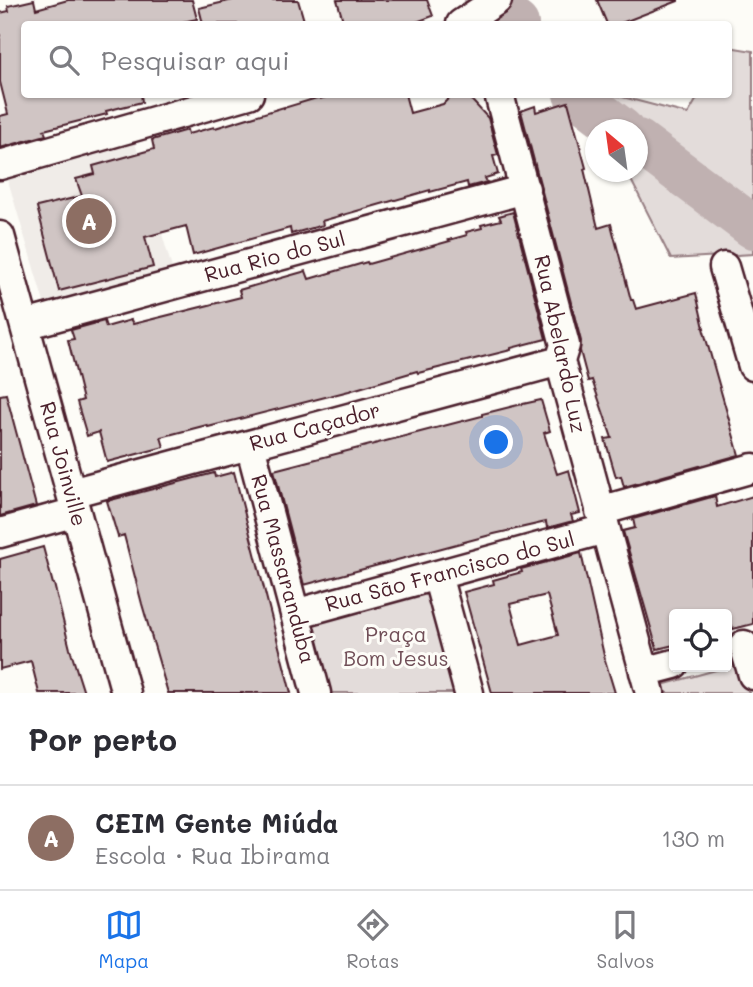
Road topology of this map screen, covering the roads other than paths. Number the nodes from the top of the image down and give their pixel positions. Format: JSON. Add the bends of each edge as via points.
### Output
{"nodes":[{"id":1,"x":235,"y":98,"type":"edge"},
{"id":2,"x":500,"y":98,"type":"edge"},
{"id":3,"x":0,"y":165,"type":"edge"},
{"id":4,"x":525,"y":189,"type":"junction"},
{"id":5,"x":0,"y":236,"type":"edge"},
{"id":6,"x":724,"y":267,"type":"dead end"},
{"id":7,"x":25,"y":325,"type":"junction"},
{"id":8,"x":560,"y":361,"type":"junction"},
{"id":9,"x":753,"y":366,"type":"edge"},
{"id":10,"x":250,"y":445,"type":"junction"},
{"id":11,"x":753,"y":468,"type":"edge"},
{"id":12,"x":73,"y":503,"type":"junction"},
{"id":13,"x":603,"y":520,"type":"junction"},
{"id":14,"x":0,"y":533,"type":"edge"},
{"id":15,"x":437,"y":575,"type":"junction"},
{"id":16,"x":295,"y":614,"type":"junction"},
{"id":17,"x":741,"y":645,"type":"edge"},
{"id":18,"x":669,"y":667,"type":"edge"},
{"id":19,"x":753,"y":676,"type":"edge"},
{"id":20,"x":647,"y":682,"type":"edge"},
{"id":21,"x":126,"y":693,"type":"edge"},
{"id":22,"x":316,"y":693,"type":"edge"},
{"id":23,"x":469,"y":693,"type":"edge"}],
"edges":[{"from":1,"to":3,"type":"street"},
{"from":2,"to":4,"type":"street","name":"Rua Abelardo Luz"},
{"from":4,"to":7,"type":"street","name":"Rua Rio do Sul"},
{"from":4,"to":8,"type":"street","name":"Rua Abelardo Luz","via":[[565,345]]},
{"from":5,"to":7,"type":"street","name":"Rua Joinville"},
{"from":6,"to":9,"type":"street"},
{"from":7,"to":12,"type":"street","name":"Rua Joinville"},
{"from":8,"to":10,"type":"street","name":"Rua Caçador"},
{"from":8,"to":13,"type":"street","name":"Rua Abelardo Luz"},
{"from":10,"to":12,"type":"street","name":"Rua Caçador"},
{"from":10,"to":16,"type":"street","name":"Rua Massaranduba"},
{"from":11,"to":13,"type":"street","name":"Rua São Francisco do Sul"},
{"from":12,"to":14,"type":"street","name":"Rua Caçador"},
{"from":12,"to":21,"type":"street","name":"Rua Joinville"},
{"from":13,"to":15,"type":"street","name":"Rua São Francisco do Sul"},
{"from":13,"to":20,"type":"street","name":"Rua Abelardo Luz"},
{"from":15,"to":16,"type":"street","name":"Rua São Francisco do Sul"},
{"from":15,"to":23,"type":"street"},
{"from":16,"to":22,"type":"street","name":"Rua Massaranduba"},
{"from":17,"to":19,"type":"street"},
{"from":18,"to":20,"type":"street"}]}
